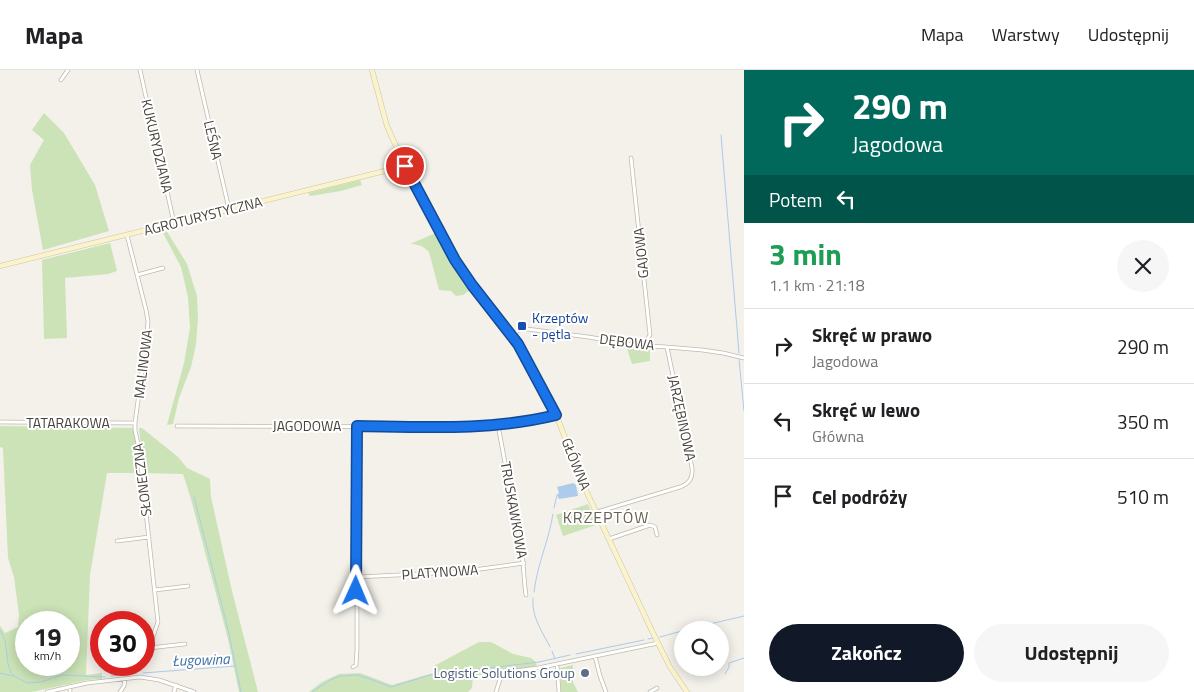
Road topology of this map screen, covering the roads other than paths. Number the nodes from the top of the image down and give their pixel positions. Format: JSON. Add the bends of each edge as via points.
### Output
{"nodes":[{"id":1,"x":68,"y":70,"type":"edge"},
{"id":2,"x":140,"y":70,"type":"edge"},
{"id":3,"x":197,"y":70,"type":"edge"},
{"id":4,"x":372,"y":70,"type":"edge"},
{"id":5,"x":60,"y":80,"type":"dead end"},
{"id":6,"x":631,"y":158,"type":"dead end"},
{"id":7,"x":405,"y":166,"type":"junction"},
{"id":8,"x":229,"y":209,"type":"junction"},
{"id":9,"x":174,"y":223,"type":"junction"},
{"id":10,"x":127,"y":235,"type":"junction"},
{"id":11,"x":0,"y":266,"type":"edge"},
{"id":12,"x":163,"y":268,"type":"dead end"},
{"id":13,"x":137,"y":275,"type":"junction"},
{"id":14,"x":511,"y":336,"type":"junction"},
{"id":15,"x":643,"y":346,"type":"junction"},
{"id":16,"x":667,"y":346,"type":"junction"},
{"id":17,"x":744,"y":358,"type":"edge"},
{"id":18,"x":556,"y":415,"type":"junction"},
{"id":19,"x":0,"y":422,"type":"edge"},
{"id":20,"x":135,"y":423,"type":"junction"},
{"id":21,"x":498,"y":425,"type":"junction"},
{"id":22,"x":177,"y":426,"type":"dead end"},
{"id":23,"x":357,"y":426,"type":"junction"},
{"id":24,"x":597,"y":512,"type":"junction"},
{"id":25,"x":657,"y":535,"type":"dead end"},
{"id":26,"x":149,"y":537,"type":"junction"},
{"id":27,"x":609,"y":539,"type":"junction"},
{"id":28,"x":117,"y":541,"type":"dead end"},
{"id":29,"x":524,"y":563,"type":"junction"},
{"id":30,"x":357,"y":577,"type":"junction"},
{"id":31,"x":188,"y":586,"type":"dead end"},
{"id":32,"x":154,"y":590,"type":"junction"},
{"id":33,"x":526,"y":595,"type":"dead end"},
{"id":34,"x":658,"y":643,"type":"junction"},
{"id":35,"x":185,"y":644,"type":"dead end"},
{"id":36,"x":595,"y":656,"type":"junction"},
{"id":37,"x":557,"y":664,"type":"junction"},
{"id":38,"x":353,"y":667,"type":"dead end"},
{"id":39,"x":125,"y":679,"type":"junction"},
{"id":40,"x":70,"y":686,"type":"junction"},
{"id":41,"x":176,"y":686,"type":"junction"},
{"id":42,"x":657,"y":688,"type":"dead end"},
{"id":43,"x":47,"y":692,"type":"edge"},
{"id":44,"x":70,"y":692,"type":"edge"},
{"id":45,"x":120,"y":692,"type":"edge"},
{"id":46,"x":174,"y":692,"type":"edge"},
{"id":47,"x":194,"y":692,"type":"edge"},
{"id":48,"x":496,"y":692,"type":"edge"},
{"id":49,"x":558,"y":692,"type":"edge"},
{"id":50,"x":606,"y":692,"type":"edge"},
{"id":51,"x":650,"y":692,"type":"edge"},
{"id":52,"x":687,"y":692,"type":"edge"}],
"edges":[{"from":1,"to":5,"type":"street"},
{"from":2,"to":9,"type":"street","name":"KUKURYDZIANA"},
{"from":3,"to":8,"type":"street","name":"LEŚNA"},
{"from":4,"to":7,"type":"street","name":"GŁÓWNA","via":[[387,126]]},
{"from":6,"to":15,"type":"street","name":"GAJOWA","via":[[650,335]]},
{"from":7,"to":8,"type":"street","name":"AGROTURYSTYCZNA"},
{"from":7,"to":14,"type":"street","name":"GŁÓWNA","via":[[464,275]]},
{"from":8,"to":9,"type":"street","name":"AGROTURYSTYCZNA"},
{"from":9,"to":10,"type":"street","name":"AGROTURYSTYCZNA"},
{"from":10,"to":11,"type":"street","name":"AGROTURYSTYCZNA"},
{"from":10,"to":13,"type":"street","name":"MALINOWA"},
{"from":12,"to":13,"type":"street"},
{"from":13,"to":20,"type":"street","name":"MALINOWA","via":[[148,326]]},
{"from":14,"to":15,"type":"street","name":"DĘBOWA","via":[[527,329]]},
{"from":14,"to":18,"type":"street","name":"GŁÓWNA"},
{"from":15,"to":16,"type":"street","name":"DĘBOWA"},
{"from":16,"to":17,"type":"street","name":"DĘBOWA"},
{"from":16,"to":24,"type":"street","name":"JARZĘBINOWA","via":[[692,468],[691,479],[680,487]]},
{"from":18,"to":21,"type":"street","name":"JAGODOWA"},
{"from":18,"to":24,"type":"street","name":"GŁÓWNA"},
{"from":19,"to":20,"type":"street","name":"TATARAKOWA"},
{"from":20,"to":26,"type":"street","name":"SŁONECZNA"},
{"from":21,"to":23,"type":"street","name":"JAGODOWA"},
{"from":21,"to":29,"type":"street","name":"TRUSKAWKOWA"},
{"from":22,"to":23,"type":"street","name":"JAGODOWA"},
{"from":23,"to":30,"type":"street"},
{"from":24,"to":27,"type":"street","name":"GŁÓWNA"},
{"from":25,"to":27,"type":"street","via":[[654,526],[650,525]]},
{"from":26,"to":28,"type":"street"},
{"from":26,"to":32,"type":"street","name":"SŁONECZNA"},
{"from":27,"to":34,"type":"street","name":"GŁÓWNA"},
{"from":29,"to":30,"type":"street","name":"PLATYNOWA","via":[[459,572]]},
{"from":29,"to":33,"type":"street","name":"TRUSKAWKOWA"},
{"from":30,"to":38,"type":"street","via":[[356,665]]},
{"from":31,"to":32,"type":"street"},
{"from":32,"to":35,"type":"street","name":"SŁONECZNA","via":[[158,622],[148,650]]},
{"from":34,"to":36,"type":"street"},
{"from":34,"to":52,"type":"street","name":"GŁÓWNA"},
{"from":36,"to":37,"type":"street"},
{"from":36,"to":50,"type":"street"},
{"from":37,"to":48,"type":"street","via":[[502,674]]},
{"from":37,"to":49,"type":"street"},
{"from":39,"to":40,"type":"street"},
{"from":39,"to":41,"type":"street","via":[[148,678]]},
{"from":39,"to":45,"type":"street"},
{"from":40,"to":43,"type":"street"},
{"from":40,"to":44,"type":"street"},
{"from":41,"to":46,"type":"street"},
{"from":41,"to":47,"type":"street"},
{"from":42,"to":51,"type":"street"}]}
